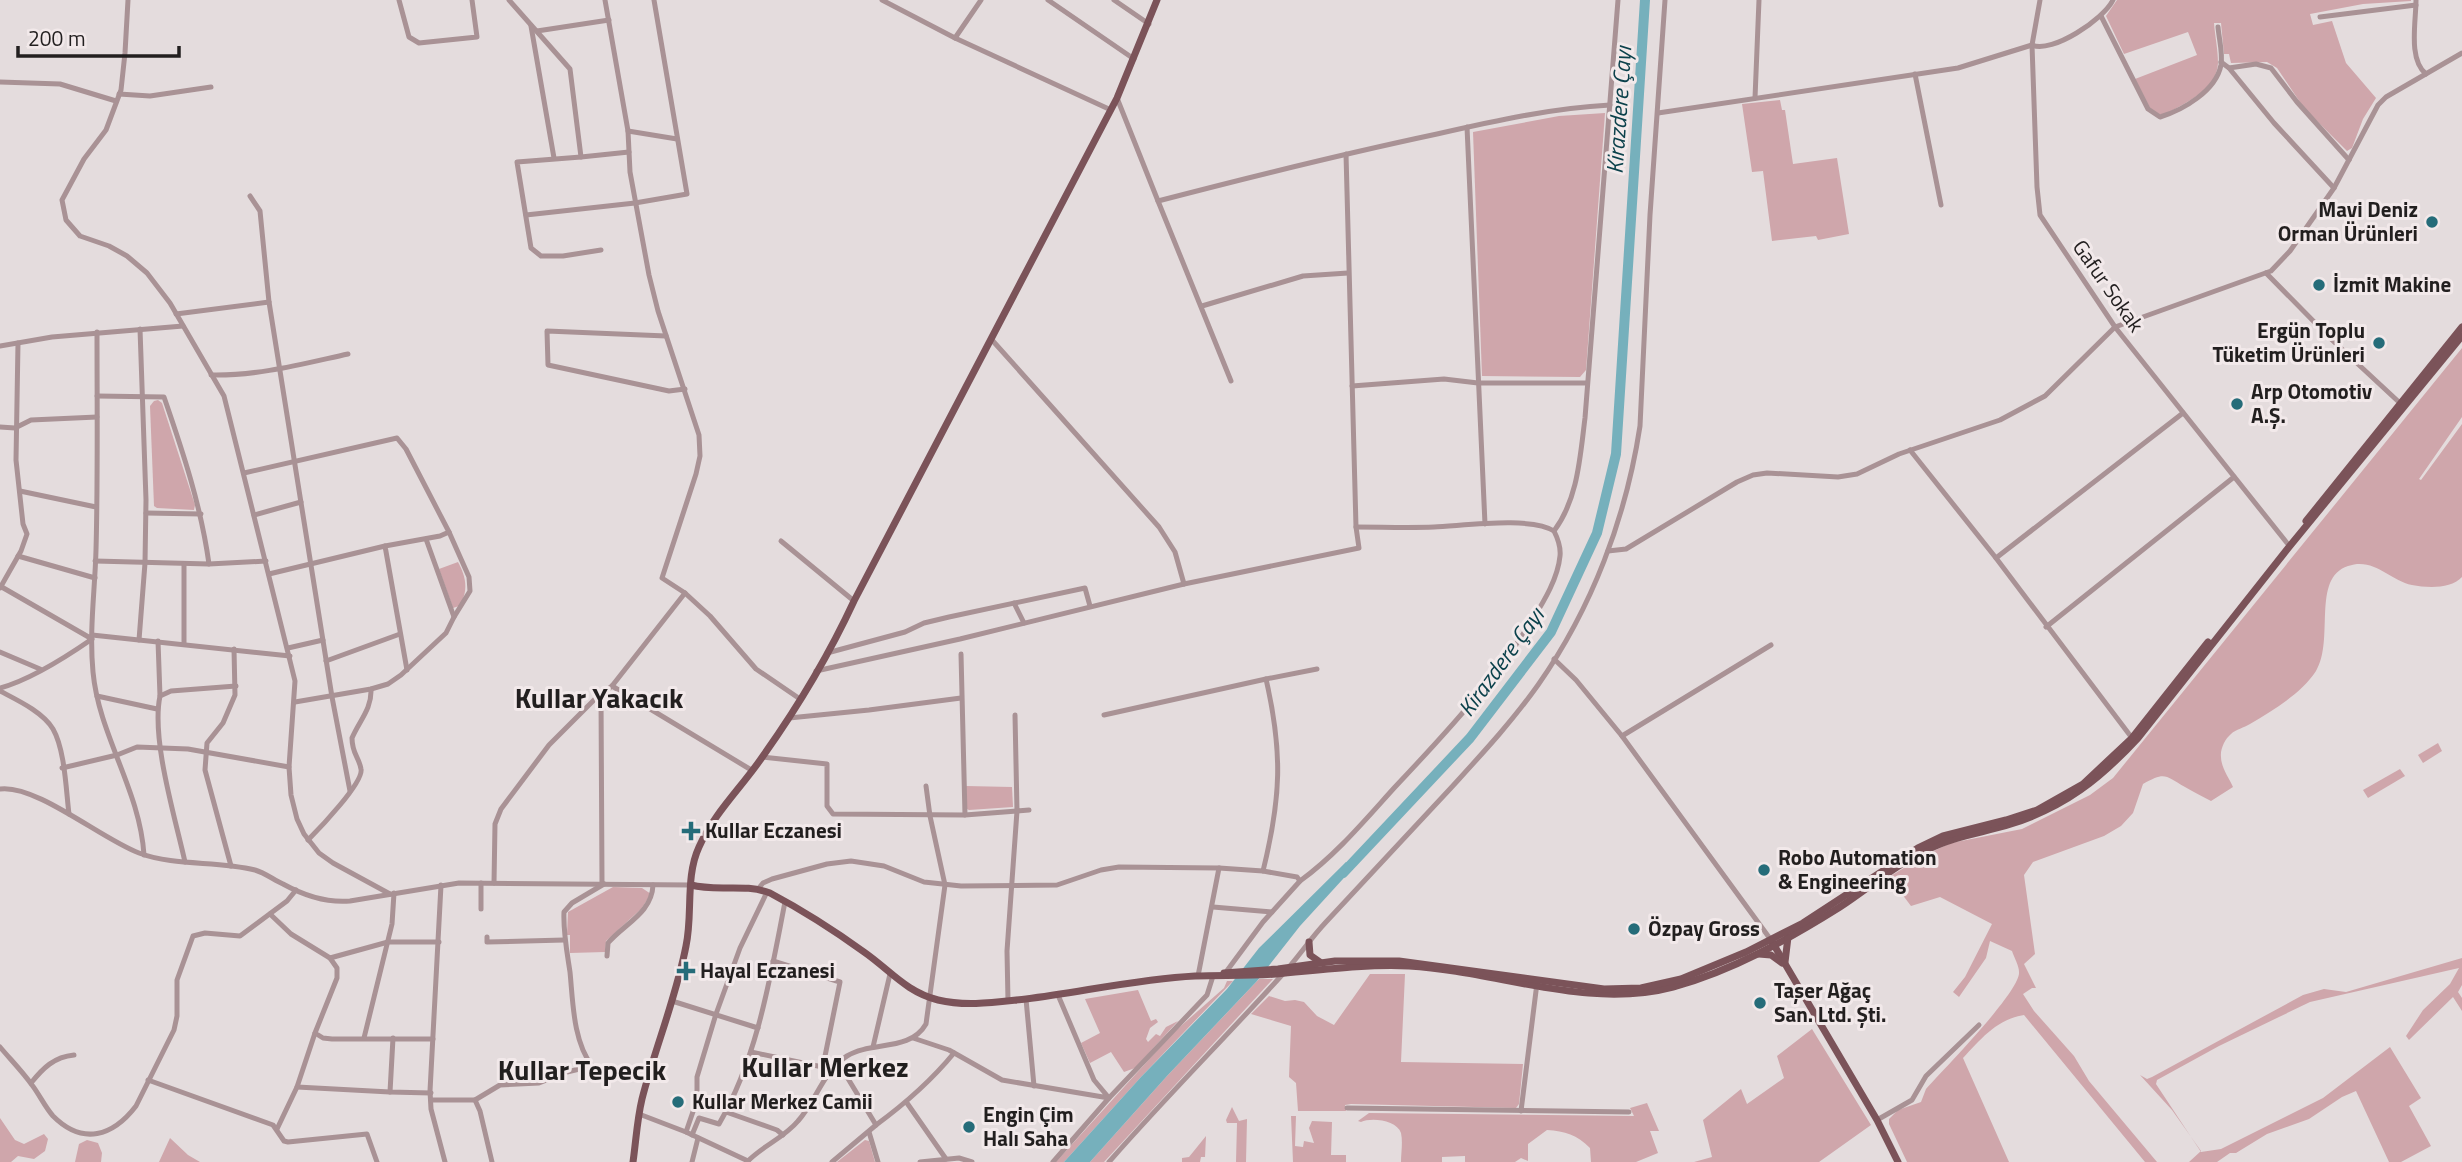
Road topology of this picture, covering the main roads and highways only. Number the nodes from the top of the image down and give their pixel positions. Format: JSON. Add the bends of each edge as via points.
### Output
{"nodes":[{"id":1,"x":1157,"y":0,"type":"edge"},
{"id":2,"x":2462,"y":327,"type":"edge"},
{"id":3,"x":2462,"y":336,"type":"edge"},
{"id":4,"x":691,"y":886,"type":"junction"},
{"id":5,"x":1788,"y":937,"type":"junction"},
{"id":6,"x":1308,"y":942,"type":"road end"},
{"id":7,"x":1772,"y":942,"type":"junction"},
{"id":8,"x":1755,"y":954,"type":"junction"},
{"id":9,"x":1320,"y":962,"type":"junction"},
{"id":10,"x":1785,"y":966,"type":"junction"},
{"id":11,"x":1282,"y":971,"type":"junction"},
{"id":12,"x":1537,"y":982,"type":"junction"},
{"id":13,"x":633,"y":1162,"type":"edge"},
{"id":14,"x":1898,"y":1162,"type":"edge"}],
"edges":[{"from":1,"to":4,"type":"main road","via":[[1117,98],[992,340],[827,653],[789,718],[705,835],[695,857]]},
{"from":2,"to":7,"type":"main road","via":[[2132,738],[2083,784],[2027,813],[1943,836],[1918,848]]},
{"from":3,"to":5,"type":"main road","via":[[2115,763],[2086,788],[2039,814],[1945,841],[1921,853]]},
{"from":4,"to":11,"type":"main road","via":[[767,892],[863,951],[912,990],[965,1004],[1138,982]]},
{"from":4,"to":13,"type":"main road","via":[[686,946],[639,1114]]},
{"from":5,"to":7,"type":"main road"},
{"from":5,"to":10,"type":"main road"},
{"from":6,"to":9,"type":"main road","via":[[1310,956]]},
{"from":7,"to":8,"type":"main road"},
{"from":7,"to":10,"type":"main road"},
{"from":7,"to":12,"type":"main road","via":[[1651,986],[1604,989]]},
{"from":8,"to":10,"type":"main road","via":[[1771,955]]},
{"from":8,"to":12,"type":"main road","via":[[1688,982],[1640,993],[1605,994]]},
{"from":9,"to":11,"type":"main road"},
{"from":9,"to":12,"type":"main road","via":[[1410,961]]},
{"from":10,"to":14,"type":"main road"},
{"from":11,"to":12,"type":"main road","via":[[1411,967]]}]}
